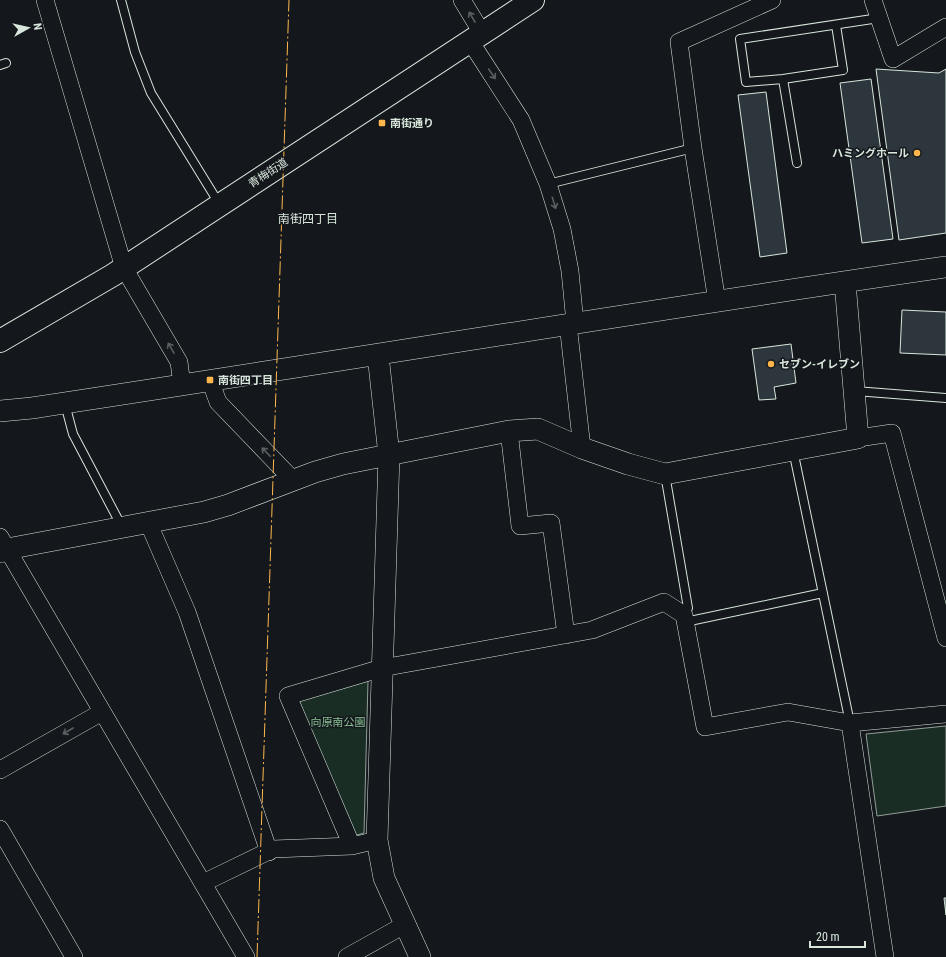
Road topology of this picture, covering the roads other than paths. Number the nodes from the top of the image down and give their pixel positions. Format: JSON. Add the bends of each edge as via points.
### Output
{"nodes":[{"id":1,"x":45,"y":0,"type":"edge"},
{"id":2,"x":121,"y":0,"type":"edge"},
{"id":3,"x":462,"y":0,"type":"edge"},
{"id":4,"x":533,"y":0,"type":"edge"},
{"id":5,"x":772,"y":0,"type":"edge"},
{"id":6,"x":873,"y":0,"type":"edge"},
{"id":7,"x":879,"y":18,"type":"junction"},
{"id":8,"x":836,"y":25,"type":"junction"},
{"id":9,"x":946,"y":27,"type":"edge"},
{"id":10,"x":476,"y":37,"type":"junction"},
{"id":11,"x":783,"y":80,"type":"junction"},
{"id":12,"x":693,"y":148,"type":"junction"},
{"id":13,"x":797,"y":163,"type":"dead end"},
{"id":14,"x":548,"y":184,"type":"junction"},
{"id":15,"x":220,"y":205,"type":"junction"},
{"id":16,"x":946,"y":267,"type":"edge"},
{"id":17,"x":124,"y":268,"type":"junction"},
{"id":18,"x":845,"y":282,"type":"junction"},
{"id":19,"x":717,"y":302,"type":"junction"},
{"id":20,"x":572,"y":323,"type":"junction"},
{"id":21,"x":0,"y":341,"type":"edge"},
{"id":22,"x":378,"y":355,"type":"junction"},
{"id":23,"x":210,"y":380,"type":"junction"},
{"id":24,"x":182,"y":385,"type":"junction"},
{"id":25,"x":854,"y":391,"type":"junction"},
{"id":26,"x":946,"y":398,"type":"edge"},
{"id":27,"x":64,"y":403,"type":"junction"},
{"id":28,"x":0,"y":411,"type":"edge"},
{"id":29,"x":509,"y":431,"type":"junction"},
{"id":30,"x":858,"y":438,"type":"junction"},
{"id":31,"x":582,"y":448,"type":"junction"},
{"id":32,"x":793,"y":450,"type":"junction"},
{"id":33,"x":389,"y":455,"type":"junction"},
{"id":34,"x":665,"y":474,"type":"junction"},
{"id":35,"x":293,"y":480,"type":"junction"},
{"id":36,"x":148,"y":522,"type":"junction"},
{"id":37,"x":122,"y":527,"type":"junction"},
{"id":38,"x":2,"y":546,"type":"edge"},
{"id":39,"x":823,"y":593,"type":"junction"},
{"id":40,"x":684,"y":619,"type":"junction"},
{"id":41,"x":566,"y":636,"type":"junction"},
{"id":42,"x":946,"y":638,"type":"edge"},
{"id":43,"x":382,"y":668,"type":"junction"},
{"id":44,"x":102,"y":712,"type":"junction"},
{"id":45,"x":946,"y":714,"type":"edge"},
{"id":46,"x":850,"y":723,"type":"junction"},
{"id":47,"x":0,"y":770,"type":"edge"},
{"id":48,"x":0,"y":829,"type":"edge"},
{"id":49,"x":377,"y":840,"type":"junction"},
{"id":50,"x":352,"y":846,"type":"junction"},
{"id":51,"x":269,"y":852,"type":"junction"},
{"id":52,"x":203,"y":883,"type":"junction"},
{"id":53,"x":406,"y":924,"type":"junction"},
{"id":54,"x":74,"y":957,"type":"edge"},
{"id":55,"x":246,"y":957,"type":"edge"},
{"id":56,"x":346,"y":957,"type":"edge"},
{"id":57,"x":420,"y":957,"type":"edge"},
{"id":58,"x":885,"y":957,"type":"edge"}],
"edges":[{"from":1,"to":17,"type":"street"},
{"from":2,"to":15,"type":"lane","via":[[135,52],[151,93]]},
{"from":10,"to":3,"type":"street","one_way":true},
{"from":4,"to":10,"type":"main road","name":"青梅街道"},
{"from":5,"to":12,"type":"street","via":[[679,42]]},
{"from":6,"to":7,"type":"street"},
{"from":7,"to":8,"type":"lane"},
{"from":7,"to":9,"type":"street","via":[[893,59]]},
{"from":8,"to":11,"type":"lane","via":[[843,70]]},
{"from":8,"to":11,"type":"lane","via":[[740,39],[746,82]]},
{"from":10,"to":14,"type":"street","one_way":true,"via":[[521,120]]},
{"from":10,"to":15,"type":"main road","name":"青梅街道"},
{"from":11,"to":13,"type":"lane"},
{"from":12,"to":14,"type":"lane"},
{"from":12,"to":19,"type":"street"},
{"from":14,"to":20,"type":"street","one_way":true,"via":[[562,229],[570,271]]},
{"from":15,"to":17,"type":"main road","name":"青梅街道"},
{"from":16,"to":18,"type":"street"},
{"from":17,"to":21,"type":"main road","name":"青梅街道"},
{"from":24,"to":17,"type":"street","one_way":true,"via":[[179,362]]},
{"from":18,"to":19,"type":"street"},
{"from":18,"to":25,"type":"street"},
{"from":19,"to":20,"type":"street"},
{"from":20,"to":22,"type":"street"},
{"from":20,"to":31,"type":"street"},
{"from":22,"to":23,"type":"street"},
{"from":22,"to":33,"type":"street"},
{"from":23,"to":24,"type":"street"},
{"from":35,"to":23,"type":"street","one_way":true,"via":[[218,402]]},
{"from":24,"to":27,"type":"street"},
{"from":25,"to":26,"type":"lane"},
{"from":25,"to":30,"type":"street"},
{"from":27,"to":28,"type":"street"},
{"from":27,"to":37,"type":"lane","via":[[73,434]]},
{"from":29,"to":31,"type":"street","via":[[538,429]]},
{"from":29,"to":33,"type":"street"},
{"from":29,"to":41,"type":"street","via":[[520,526],[551,523]]},
{"from":30,"to":32,"type":"street"},
{"from":30,"to":42,"type":"street","via":[[892,433]]},
{"from":31,"to":34,"type":"street"},
{"from":32,"to":34,"type":"street"},
{"from":32,"to":39,"type":"lane"},
{"from":33,"to":35,"type":"street","via":[[343,464]]},
{"from":33,"to":43,"type":"street"},
{"from":34,"to":40,"type":"lane","via":[[688,608]]},
{"from":35,"to":36,"type":"street","via":[[216,509]]},
{"from":36,"to":37,"type":"street"},
{"from":36,"to":51,"type":"street","via":[[187,612]]},
{"from":37,"to":38,"type":"street"},
{"from":38,"to":44,"type":"street"},
{"from":39,"to":40,"type":"lane"},
{"from":39,"to":46,"type":"lane"},
{"from":40,"to":41,"type":"street","via":[[664,602],[592,630]]},
{"from":40,"to":46,"type":"street","via":[[705,728],[788,712]]},
{"from":41,"to":43,"type":"street"},
{"from":43,"to":49,"type":"street"},
{"from":43,"to":50,"type":"street","via":[[288,696]]},
{"from":44,"to":47,"type":"street","one_way":true},
{"from":44,"to":52,"type":"street"},
{"from":45,"to":46,"type":"street"},
{"from":46,"to":58,"type":"street"},
{"from":48,"to":54,"type":"street"},
{"from":49,"to":50,"type":"street"},
{"from":49,"to":53,"type":"street","via":[[384,878]]},
{"from":50,"to":51,"type":"street","via":[[291,848]]},
{"from":51,"to":52,"type":"street"},
{"from":52,"to":55,"type":"street"},
{"from":53,"to":56,"type":"street"},
{"from":53,"to":57,"type":"street"}]}
